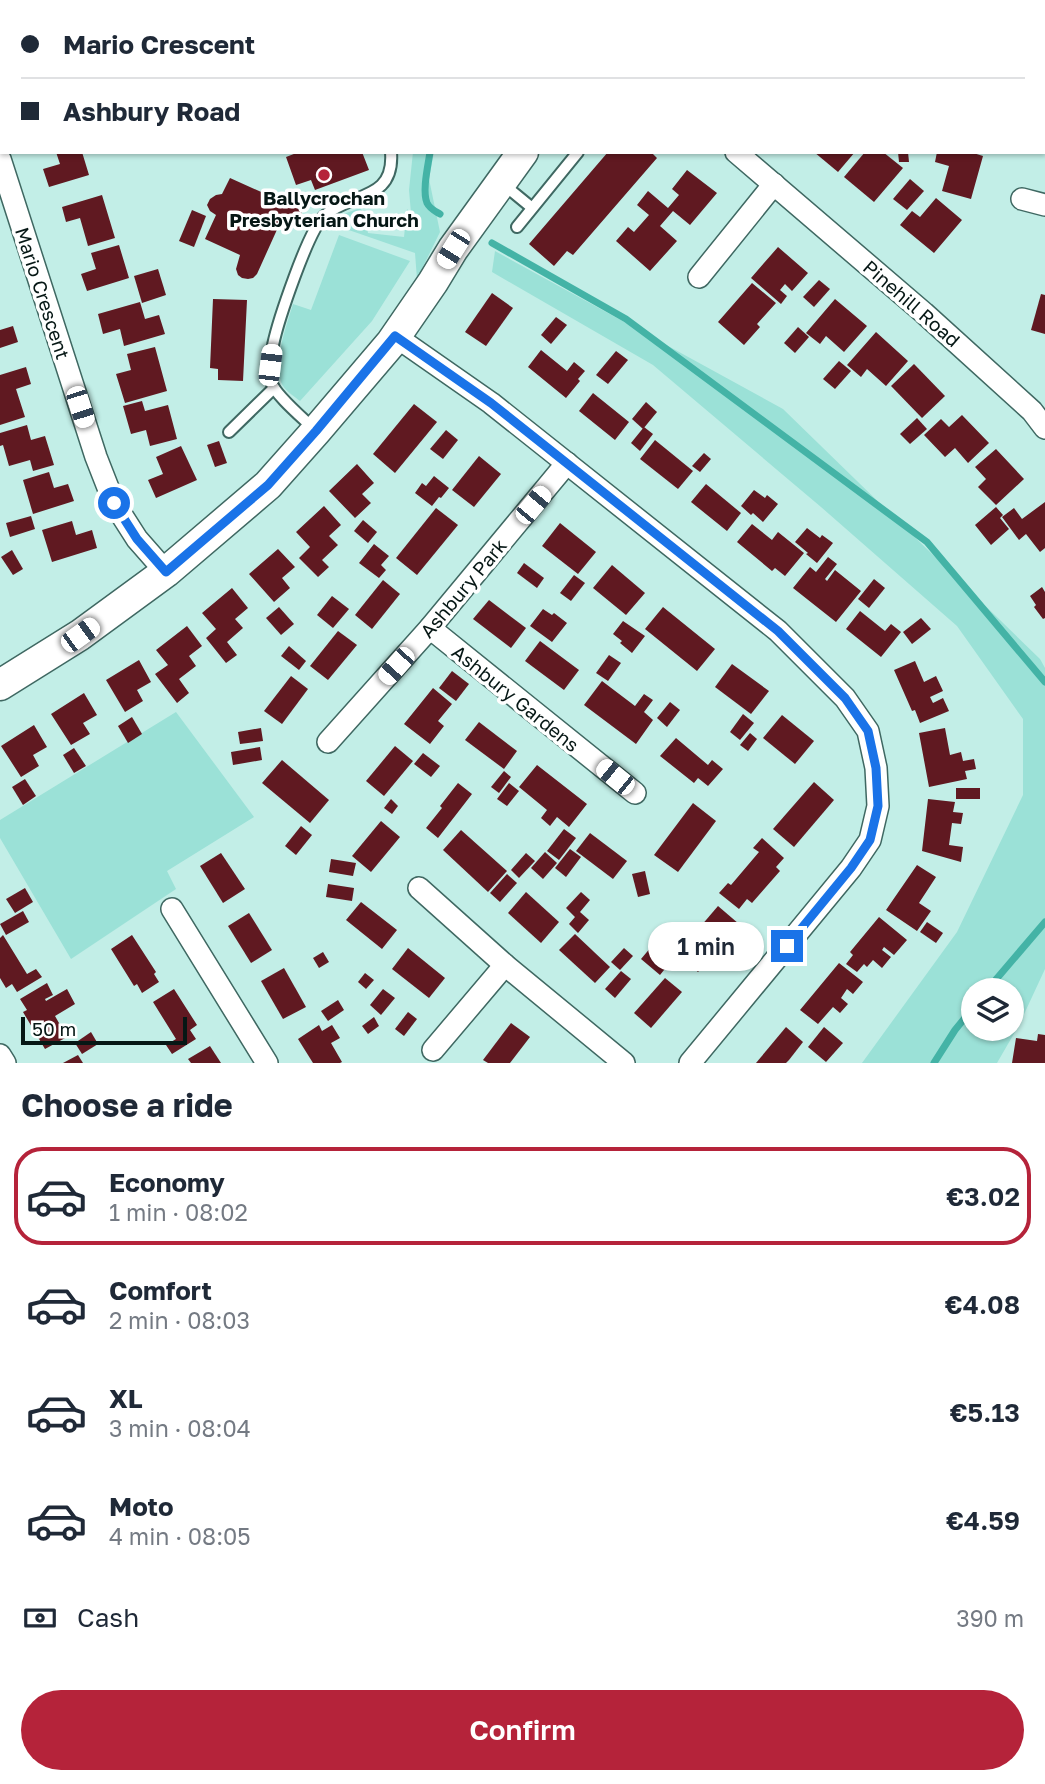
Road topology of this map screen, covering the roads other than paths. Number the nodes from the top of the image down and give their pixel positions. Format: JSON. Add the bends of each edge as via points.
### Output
{"nodes":[{"id":1,"x":391,"y":154,"type":"edge"},
{"id":2,"x":522,"y":154,"type":"edge"},
{"id":3,"x":576,"y":154,"type":"edge"},
{"id":4,"x":738,"y":154,"type":"edge"},
{"id":5,"x":0,"y":159,"type":"edge"},
{"id":6,"x":501,"y":183,"type":"junction"},
{"id":7,"x":774,"y":184,"type":"junction"},
{"id":8,"x":1022,"y":199,"type":"dead end"},
{"id":9,"x":1045,"y":205,"type":"edge"},
{"id":10,"x":531,"y":207,"type":"junction"},
{"id":11,"x":517,"y":227,"type":"dead end"},
{"id":12,"x":699,"y":277,"type":"dead end"},
{"id":13,"x":395,"y":336,"type":"junction"},
{"id":14,"x":274,"y":388,"type":"junction"},
{"id":15,"x":1045,"y":428,"type":"edge"},
{"id":16,"x":316,"y":431,"type":"junction"},
{"id":17,"x":229,"y":432,"type":"dead end"},
{"id":18,"x":567,"y":463,"type":"junction"},
{"id":19,"x":166,"y":572,"type":"junction"},
{"id":20,"x":430,"y":628,"type":"junction"},
{"id":21,"x":0,"y":685,"type":"edge"},
{"id":22,"x":328,"y":742,"type":"dead end"},
{"id":23,"x":635,"y":793,"type":"dead end"},
{"id":24,"x":419,"y":888,"type":"dead end"},
{"id":25,"x":172,"y":909,"type":"dead end"},
{"id":26,"x":505,"y":965,"type":"junction"},
{"id":27,"x":433,"y":1050,"type":"dead end"},
{"id":28,"x":0,"y":1055,"type":"edge"},
{"id":29,"x":5,"y":1063,"type":"edge"},
{"id":30,"x":267,"y":1063,"type":"edge"},
{"id":31,"x":624,"y":1063,"type":"edge"},
{"id":32,"x":690,"y":1063,"type":"edge"}],
"edges":[{"from":1,"to":14,"type":"lane","via":[[383,183],[372,193],[332,210],[315,227],[273,345],[270,379]]},
{"from":2,"to":6,"type":"street"},
{"from":3,"to":10,"type":"lane"},
{"from":4,"to":7,"type":"street","name":"Pinehill Road"},
{"from":5,"to":19,"type":"street","name":"Mario Crescent","via":[[114,503]]},
{"from":6,"to":10,"type":"lane"},
{"from":6,"to":13,"type":"street"},
{"from":7,"to":12,"type":"street"},
{"from":7,"to":15,"type":"street","name":"Pinehill Road","via":[[924,313]]},
{"from":8,"to":9,"type":"street"},
{"from":10,"to":11,"type":"lane"},
{"from":13,"to":16,"type":"street"},
{"from":13,"to":18,"type":"street"},
{"from":14,"to":16,"type":"lane"},
{"from":14,"to":17,"type":"lane"},
{"from":16,"to":19,"type":"street","via":[[268,485]]},
{"from":18,"to":20,"type":"street","name":"Ashbury Park"},
{"from":18,"to":32,"type":"street","via":[[778,631],[845,698],[868,731],[876,768],[878,806],[870,840]]},
{"from":19,"to":21,"type":"street","via":[[80,635]]},
{"from":20,"to":22,"type":"street","name":"Ashbury Park"},
{"from":20,"to":23,"type":"street","name":"Ashbury Gardens"},
{"from":24,"to":26,"type":"street"},
{"from":25,"to":30,"type":"street"},
{"from":26,"to":27,"type":"street"},
{"from":26,"to":31,"type":"street"},
{"from":28,"to":29,"type":"street"}]}
